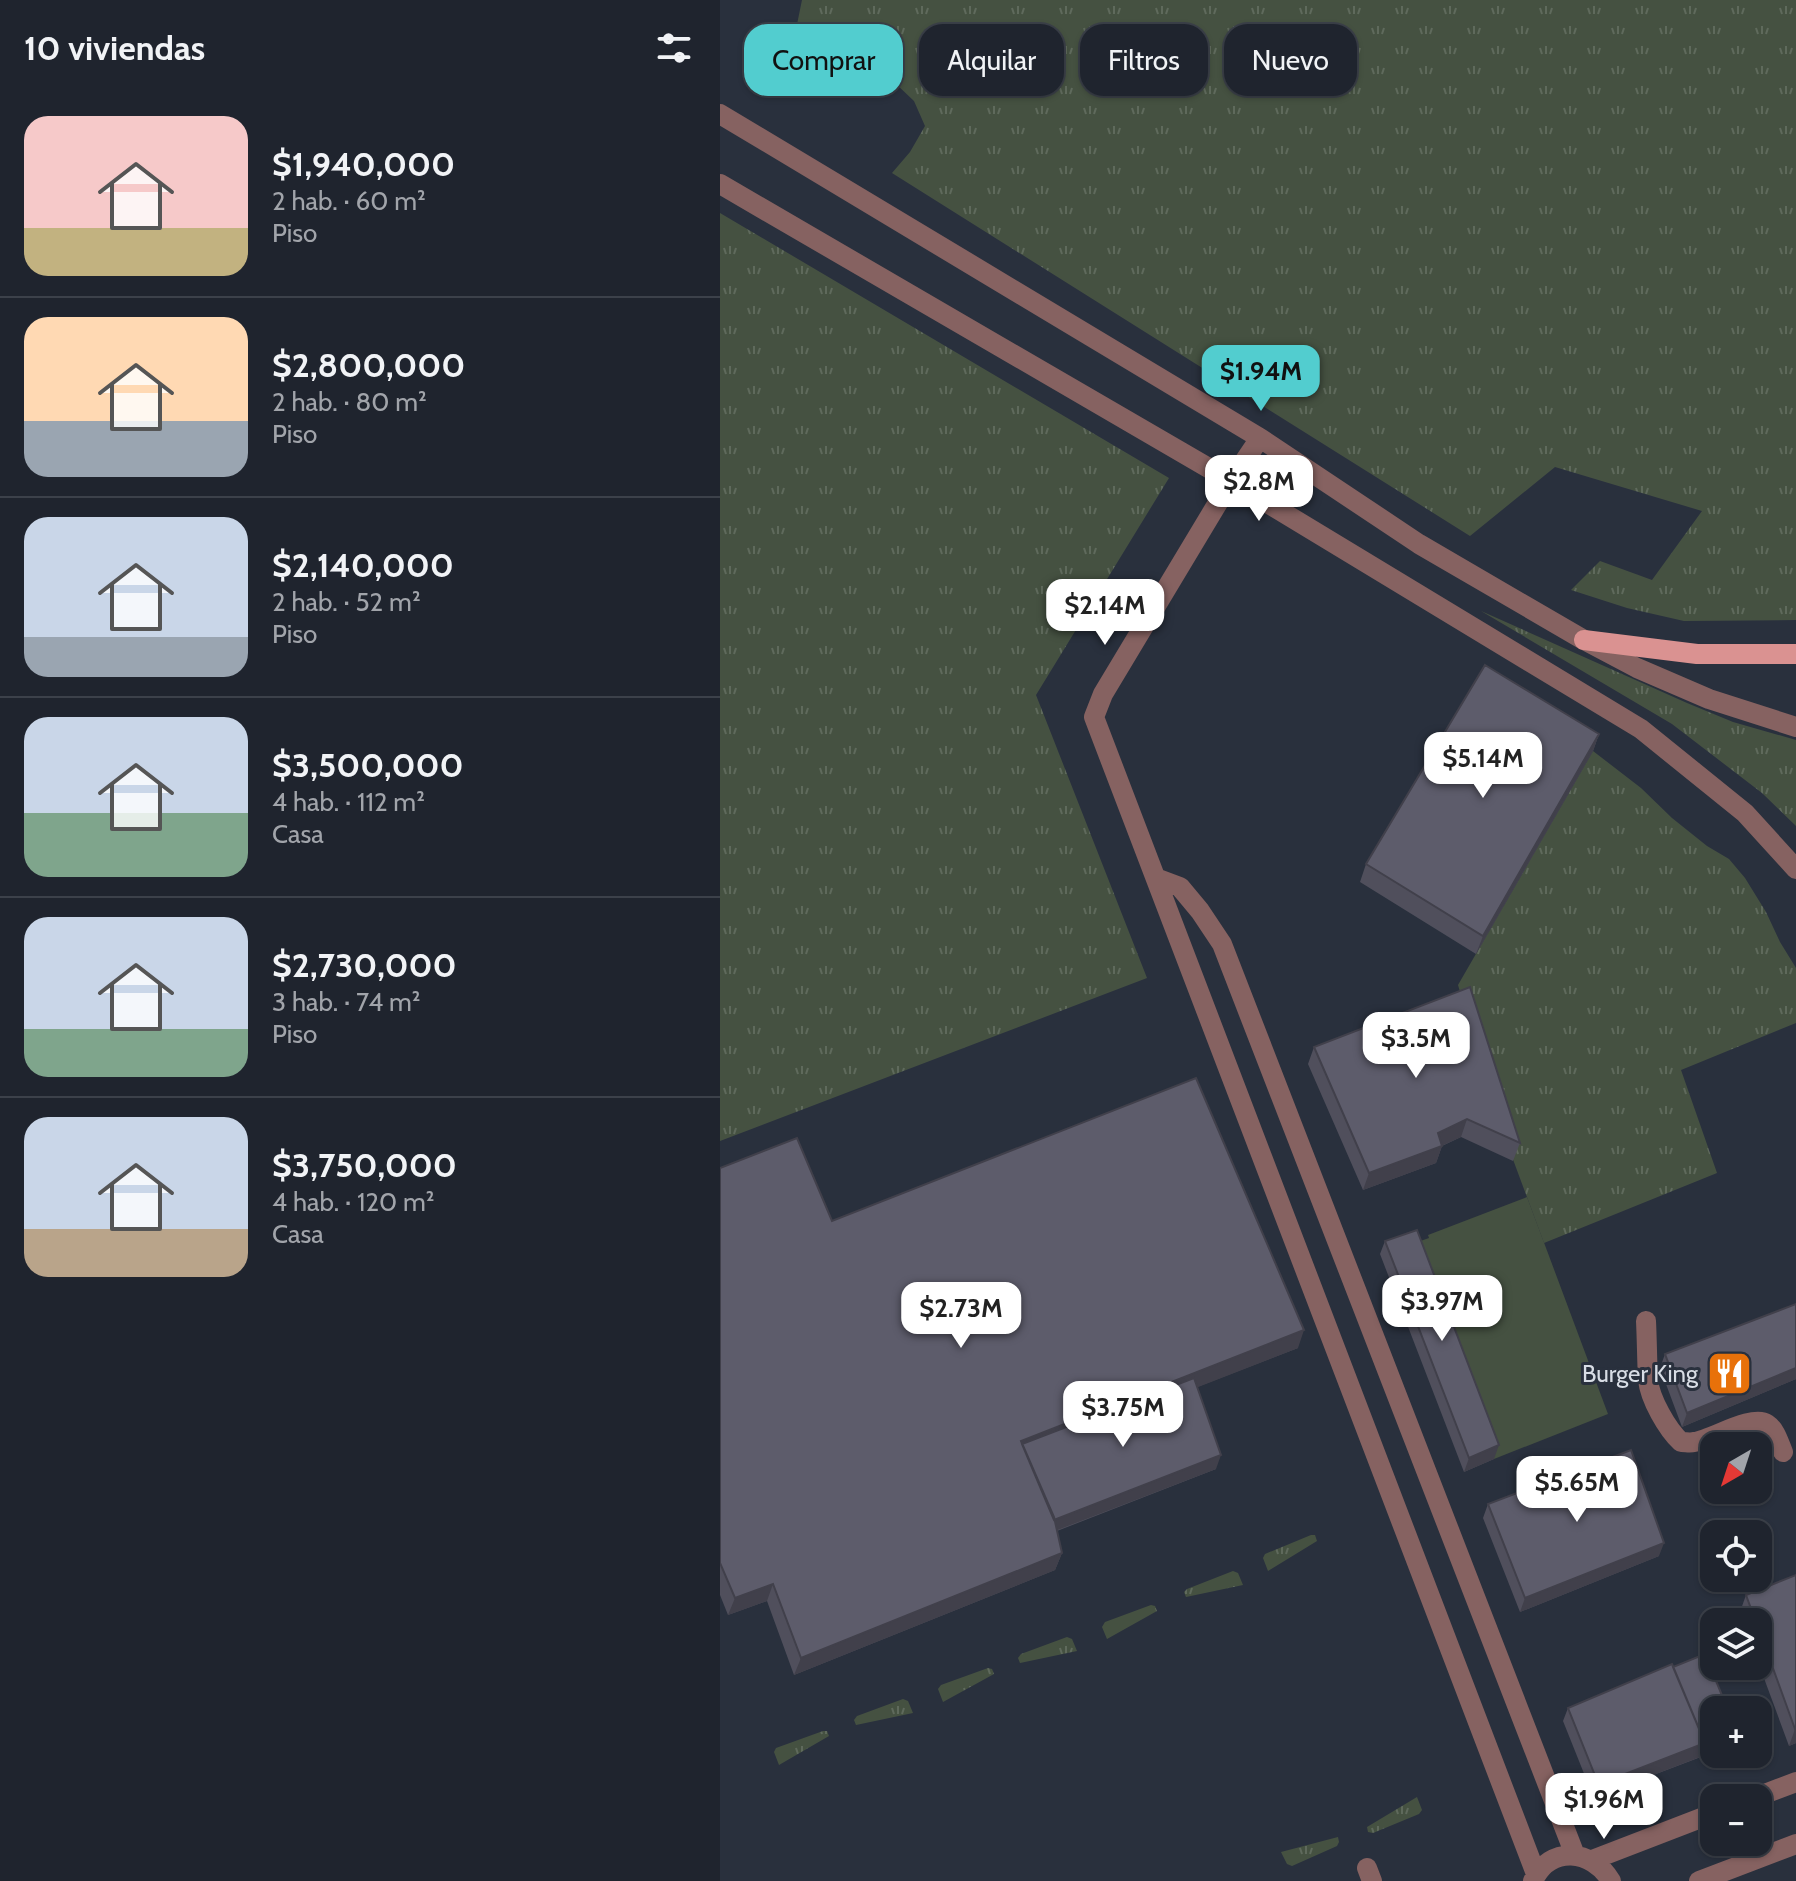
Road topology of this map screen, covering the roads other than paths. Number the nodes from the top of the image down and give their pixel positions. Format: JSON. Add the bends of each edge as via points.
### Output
{"nodes":[{"id":1,"x":720,"y":114,"type":"edge"},
{"id":2,"x":720,"y":184,"type":"edge"},
{"id":3,"x":1260,"y":438,"type":"junction"},
{"id":4,"x":1231,"y":481,"type":"junction"},
{"id":5,"x":1584,"y":640,"type":"junction"},
{"id":6,"x":1796,"y":654,"type":"edge"},
{"id":7,"x":1796,"y":727,"type":"edge"},
{"id":8,"x":1796,"y":869,"type":"edge"},
{"id":9,"x":1156,"y":878,"type":"junction"},
{"id":10,"x":1646,"y":1321,"type":"dead end"},
{"id":11,"x":1783,"y":1452,"type":"dead end"},
{"id":12,"x":1796,"y":1782,"type":"edge"},
{"id":13,"x":1772,"y":1791,"type":"edge"},
{"id":14,"x":1700,"y":1818,"type":"edge"},
{"id":15,"x":1796,"y":1844,"type":"edge"},
{"id":16,"x":1584,"y":1858,"type":"junction"},
{"id":17,"x":1533,"y":1879,"type":"edge"},
{"id":18,"x":1611,"y":1881,"type":"edge"},
{"id":19,"x":1699,"y":1881,"type":"edge"}],
"edges":[{"from":1,"to":3,"type":"street"},
{"from":2,"to":4,"type":"street"},
{"from":3,"to":4,"type":"street"},
{"from":3,"to":5,"type":"street","via":[[1419,544]]},
{"from":4,"to":8,"type":"street","via":[[1641,729],[1745,813]]},
{"from":4,"to":9,"type":"street","via":[[1094,717]]},
{"from":5,"to":6,"type":"main road","via":[[1697,654]]},
{"from":5,"to":7,"type":"street","via":[[1709,699]]},
{"from":9,"to":16,"type":"street","via":[[1180,887],[1222,944]]},
{"from":9,"to":17,"type":"street"},
{"from":10,"to":11,"type":"street","via":[[1648,1383],[1673,1435],[1681,1442],[1695,1442],[1761,1421],[1774,1432]]},
{"from":12,"to":13,"type":"street"},
{"from":14,"to":16,"type":"street"},
{"from":15,"to":19,"type":"street"},
{"from":16,"to":17,"type":"street","via":[[1553,1859]]},
{"from":16,"to":18,"type":"street","via":[[1602,1868]]}]}
